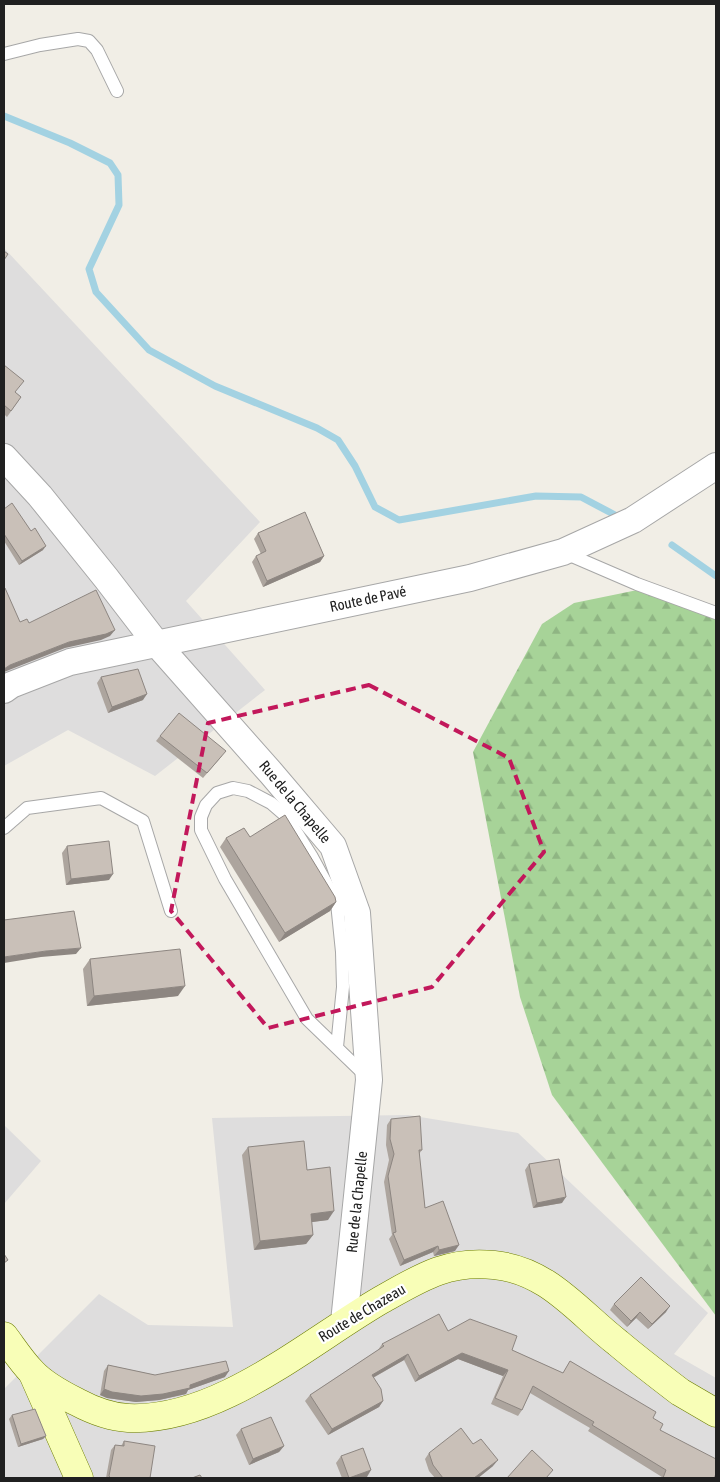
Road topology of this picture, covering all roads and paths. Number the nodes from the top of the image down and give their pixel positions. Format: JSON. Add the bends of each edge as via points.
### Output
{"nodes":[{"id":1,"x":4,"y":54,"type":"edge"},
{"id":2,"x":117,"y":91,"type":"dead end"},
{"id":3,"x":4,"y":457,"type":"edge"},
{"id":4,"x":716,"y":466,"type":"edge"},
{"id":5,"x":563,"y":552,"type":"junction"},
{"id":6,"x":716,"y":613,"type":"edge"},
{"id":7,"x":156,"y":643,"type":"junction"},
{"id":8,"x":4,"y":690,"type":"edge"},
{"id":9,"x":4,"y":828,"type":"edge"},
{"id":10,"x":170,"y":911,"type":"dead end"},
{"id":11,"x":337,"y":1048,"type":"junction"},
{"id":12,"x":369,"y":1080,"type":"junction"},
{"id":13,"x":344,"y":1322,"type":"junction"},
{"id":14,"x":4,"y":1336,"type":"edge"},
{"id":15,"x":32,"y":1373,"type":"junction"},
{"id":16,"x":716,"y":1413,"type":"edge"},
{"id":17,"x":79,"y":1478,"type":"edge"}],
"edges":[{"from":1,"to":2,"type":"lane","via":[[78,39],[89,41],[97,50]]},
{"from":3,"to":7,"type":"street","name":"Rue de la Chapelle","via":[[40,496]]},
{"from":4,"to":5,"type":"street","name":"Route de Pavé","via":[[633,520]]},
{"from":5,"to":6,"type":"lane"},
{"from":5,"to":7,"type":"street","name":"Route de Pavé","via":[[470,578]]},
{"from":7,"to":8,"type":"street","name":"Route de Pavé","via":[[70,662]]},
{"from":7,"to":12,"type":"street","name":"Rue de la Chapelle","via":[[332,846],[357,914]]},
{"from":9,"to":10,"type":"lane","via":[[27,808],[101,798],[143,821]]},
{"from":11,"to":11,"type":"lane","via":[[307,1019],[225,879],[201,830],[201,817],[206,805],[217,793],[234,788],[248,791],[271,803],[286,816],[337,903],[343,978]]},
{"from":11,"to":12,"type":"lane"},
{"from":12,"to":13,"type":"street","name":"Rue de la Chapelle"},
{"from":13,"to":15,"type":"main road","name":"Route de Chazeau","via":[[281,1365],[215,1400],[170,1414],[127,1418],[106,1413],[60,1394]]},
{"from":13,"to":16,"type":"main road","name":"Route de Chazeau","via":[[427,1274],[471,1265],[515,1268],[552,1287],[616,1342],[682,1392]]},
{"from":14,"to":15,"type":"main road","name":"Route de Chazeau"},
{"from":15,"to":17,"type":"main road"}]}
